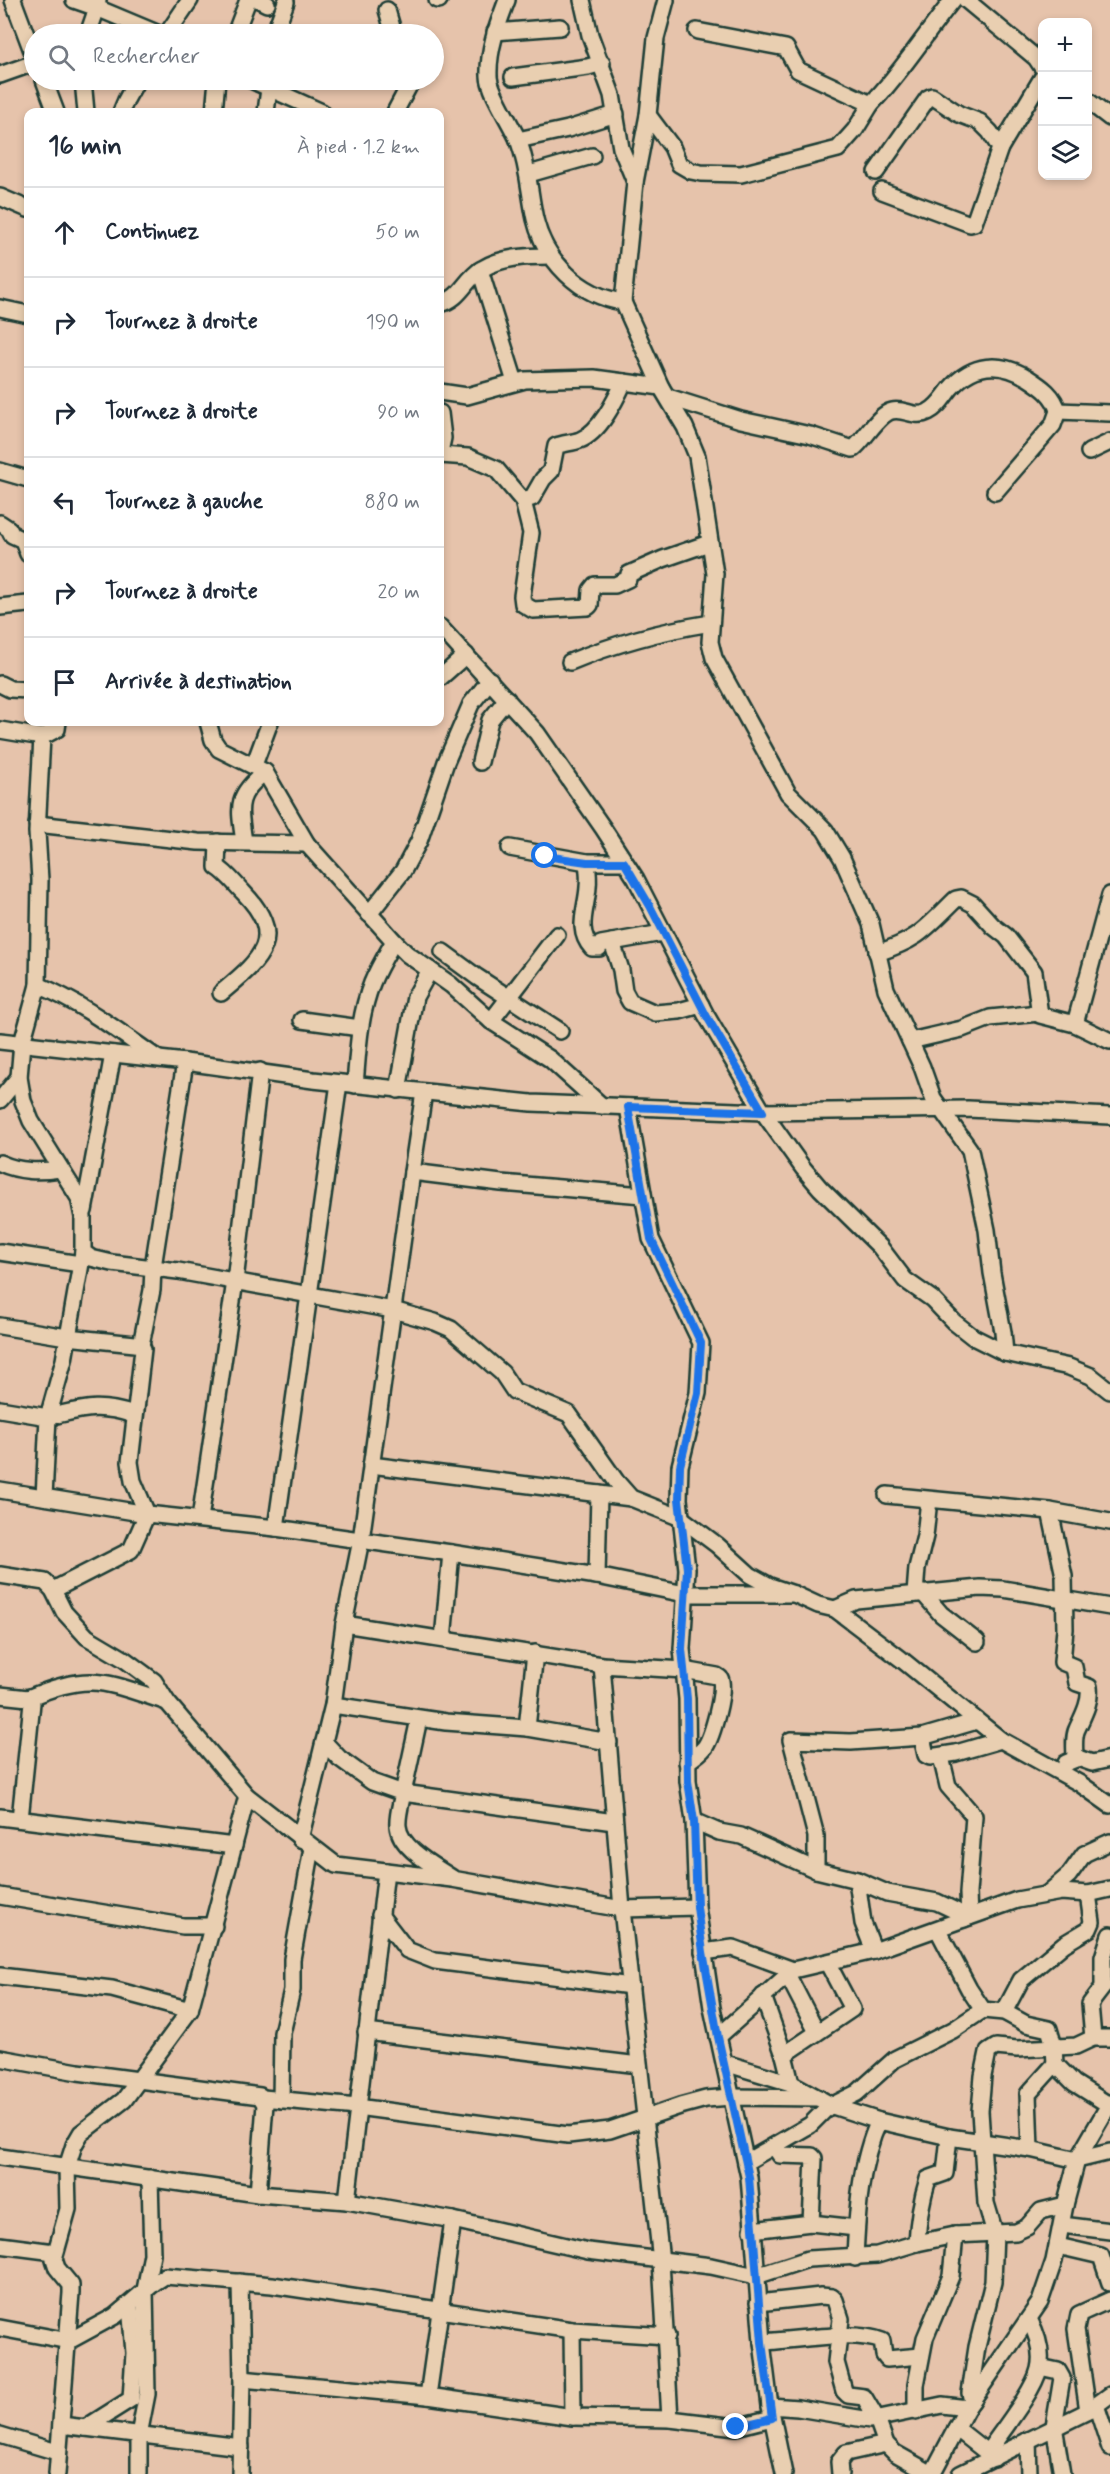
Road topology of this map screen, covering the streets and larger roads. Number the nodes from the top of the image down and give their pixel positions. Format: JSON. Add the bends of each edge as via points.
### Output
{"nodes":[{"id":1,"x":13,"y":0,"type":"edge"},
{"id":2,"x":74,"y":0,"type":"edge"},
{"id":3,"x":190,"y":0,"type":"edge"},
{"id":4,"x":248,"y":0,"type":"edge"},
{"id":5,"x":507,"y":0,"type":"edge"},
{"id":6,"x":582,"y":0,"type":"edge"},
{"id":7,"x":666,"y":0,"type":"edge"},
{"id":8,"x":953,"y":0,"type":"edge"},
{"id":9,"x":966,"y":0,"type":"edge"},
{"id":10,"x":286,"y":2,"type":"dead end"},
{"id":11,"x":97,"y":4,"type":"edge"},
{"id":12,"x":387,"y":10,"type":"dead end"},
{"id":13,"x":91,"y":24,"type":"edge"},
{"id":14,"x":129,"y":24,"type":"edge"},
{"id":15,"x":174,"y":24,"type":"edge"},
{"id":16,"x":239,"y":24,"type":"edge"},
{"id":17,"x":278,"y":24,"type":"edge"},
{"id":18,"x":391,"y":24,"type":"edge"},
{"id":19,"x":560,"y":27,"type":"dead end"},
{"id":20,"x":24,"y":29,"type":"edge"},
{"id":21,"x":697,"y":31,"type":"dead end"},
{"id":22,"x":495,"y":32,"type":"junction"},
{"id":23,"x":1038,"y":61,"type":"edge"},
{"id":24,"x":602,"y":63,"type":"junction"},
{"id":25,"x":24,"y":67,"type":"edge"},
{"id":26,"x":0,"y":75,"type":"edge"},
{"id":27,"x":513,"y":77,"type":"dead end"},
{"id":28,"x":1038,"y":85,"type":"edge"},
{"id":29,"x":48,"y":90,"type":"edge"},
{"id":30,"x":84,"y":90,"type":"edge"},
{"id":31,"x":132,"y":90,"type":"edge"},
{"id":32,"x":216,"y":90,"type":"edge"},
{"id":33,"x":261,"y":90,"type":"edge"},
{"id":34,"x":275,"y":90,"type":"edge"},
{"id":35,"x":406,"y":90,"type":"edge"},
{"id":36,"x":871,"y":104,"type":"junction"},
{"id":37,"x":1092,"y":104,"type":"edge"},
{"id":38,"x":54,"y":108,"type":"edge"},
{"id":39,"x":86,"y":108,"type":"edge"},
{"id":40,"x":123,"y":108,"type":"edge"},
{"id":41,"x":214,"y":108,"type":"edge"},
{"id":42,"x":265,"y":108,"type":"edge"},
{"id":43,"x":313,"y":108,"type":"edge"},
{"id":44,"x":396,"y":108,"type":"edge"},
{"id":45,"x":616,"y":114,"type":"junction"},
{"id":46,"x":648,"y":115,"type":"junction"},
{"id":47,"x":1110,"y":118,"type":"edge"},
{"id":48,"x":518,"y":140,"type":"junction"},
{"id":49,"x":1000,"y":148,"type":"junction"},
{"id":50,"x":592,"y":156,"type":"dead end"},
{"id":51,"x":876,"y":172,"type":"dead end"},
{"id":52,"x":529,"y":174,"type":"junction"},
{"id":53,"x":635,"y":182,"type":"junction"},
{"id":54,"x":882,"y":191,"type":"dead end"},
{"id":55,"x":0,"y":197,"type":"edge"},
{"id":56,"x":24,"y":207,"type":"edge"},
{"id":57,"x":550,"y":256,"type":"junction"},
{"id":58,"x":480,"y":270,"type":"junction"},
{"id":59,"x":623,"y":302,"type":"junction"},
{"id":60,"x":444,"y":303,"type":"edge"},
{"id":61,"x":0,"y":308,"type":"edge"},
{"id":62,"x":24,"y":313,"type":"edge"},
{"id":63,"x":515,"y":382,"type":"junction"},
{"id":64,"x":624,"y":382,"type":"junction"},
{"id":65,"x":664,"y":392,"type":"junction"},
{"id":66,"x":444,"y":393,"type":"edge"},
{"id":67,"x":1058,"y":411,"type":"junction"},
{"id":68,"x":1110,"y":412,"type":"edge"},
{"id":69,"x":1110,"y":442,"type":"edge"},
{"id":70,"x":1089,"y":452,"type":"dead end"},
{"id":71,"x":444,"y":454,"type":"edge"},
{"id":72,"x":0,"y":471,"type":"edge"},
{"id":73,"x":24,"y":478,"type":"edge"},
{"id":74,"x":994,"y":492,"type":"dead end"},
{"id":75,"x":524,"y":501,"type":"junction"},
{"id":76,"x":0,"y":523,"type":"edge"},
{"id":77,"x":709,"y":543,"type":"junction"},
{"id":78,"x":24,"y":545,"type":"edge"},
{"id":79,"x":24,"y":604,"type":"edge"},
{"id":80,"x":0,"y":607,"type":"edge"},
{"id":81,"x":711,"y":622,"type":"junction"},
{"id":82,"x":444,"y":631,"type":"edge"},
{"id":83,"x":466,"y":655,"type":"junction"},
{"id":84,"x":570,"y":662,"type":"dead end"},
{"id":85,"x":444,"y":674,"type":"edge"},
{"id":86,"x":490,"y":680,"type":"junction"},
{"id":87,"x":0,"y":684,"type":"edge"},
{"id":88,"x":24,"y":690,"type":"edge"},
{"id":89,"x":507,"y":699,"type":"junction"},
{"id":90,"x":57,"y":726,"type":"edge"},
{"id":91,"x":209,"y":726,"type":"edge"},
{"id":92,"x":269,"y":726,"type":"edge"},
{"id":93,"x":0,"y":730,"type":"edge"},
{"id":94,"x":42,"y":737,"type":"junction"},
{"id":95,"x":480,"y":762,"type":"dead end"},
{"id":96,"x":259,"y":768,"type":"junction"},
{"id":97,"x":37,"y":824,"type":"junction"},
{"id":98,"x":218,"y":842,"type":"junction"},
{"id":99,"x":244,"y":842,"type":"junction"},
{"id":100,"x":307,"y":844,"type":"junction"},
{"id":101,"x":510,"y":848,"type":"dead end"},
{"id":102,"x":587,"y":862,"type":"junction"},
{"id":103,"x":624,"y":862,"type":"junction"},
{"id":104,"x":1110,"y":895,"type":"edge"},
{"id":105,"x":369,"y":914,"type":"junction"},
{"id":106,"x":662,"y":933,"type":"junction"},
{"id":107,"x":557,"y":935,"type":"dead end"},
{"id":108,"x":394,"y":941,"type":"junction"},
{"id":109,"x":612,"y":942,"type":"junction"},
{"id":110,"x":443,"y":952,"type":"dead end"},
{"id":111,"x":877,"y":953,"type":"junction"},
{"id":112,"x":430,"y":970,"type":"junction"},
{"id":113,"x":38,"y":985,"type":"junction"},
{"id":114,"x":221,"y":993,"type":"dead end"},
{"id":115,"x":508,"y":998,"type":"junction"},
{"id":116,"x":701,"y":1005,"type":"junction"},
{"id":117,"x":1039,"y":1013,"type":"junction"},
{"id":118,"x":302,"y":1020,"type":"dead end"},
{"id":119,"x":491,"y":1021,"type":"junction"},
{"id":120,"x":1075,"y":1024,"type":"junction"},
{"id":121,"x":360,"y":1028,"type":"junction"},
{"id":122,"x":560,"y":1031,"type":"dead end"},
{"id":123,"x":0,"y":1041,"type":"edge"},
{"id":124,"x":910,"y":1041,"type":"junction"},
{"id":125,"x":1110,"y":1041,"type":"edge"},
{"id":126,"x":22,"y":1043,"type":"junction"},
{"id":127,"x":112,"y":1054,"type":"junction"},
{"id":128,"x":156,"y":1059,"type":"junction"},
{"id":129,"x":185,"y":1062,"type":"junction"},
{"id":130,"x":260,"y":1071,"type":"junction"},
{"id":131,"x":19,"y":1077,"type":"junction"},
{"id":132,"x":339,"y":1083,"type":"junction"},
{"id":133,"x":355,"y":1085,"type":"junction"},
{"id":134,"x":398,"y":1090,"type":"junction"},
{"id":135,"x":424,"y":1092,"type":"junction"},
{"id":136,"x":0,"y":1100,"type":"edge"},
{"id":137,"x":602,"y":1106,"type":"junction"},
{"id":138,"x":628,"y":1107,"type":"junction"},
{"id":139,"x":939,"y":1109,"type":"junction"},
{"id":140,"x":763,"y":1112,"type":"junction"},
{"id":141,"x":1110,"y":1116,"type":"edge"},
{"id":142,"x":0,"y":1164,"type":"edge"},
{"id":143,"x":60,"y":1169,"type":"junction"},
{"id":144,"x":412,"y":1172,"type":"junction"},
{"id":145,"x":643,"y":1195,"type":"junction"},
{"id":146,"x":83,"y":1217,"type":"junction"},
{"id":147,"x":0,"y":1252,"type":"edge"},
{"id":148,"x":81,"y":1258,"type":"junction"},
{"id":149,"x":153,"y":1267,"type":"junction"},
{"id":150,"x":235,"y":1281,"type":"junction"},
{"id":151,"x":310,"y":1295,"type":"junction"},
{"id":152,"x":393,"y":1310,"type":"junction"},
{"id":153,"x":0,"y":1326,"type":"edge"},
{"id":154,"x":68,"y":1337,"type":"junction"},
{"id":155,"x":141,"y":1345,"type":"junction"},
{"id":156,"x":1005,"y":1353,"type":"junction"},
{"id":157,"x":1110,"y":1391,"type":"edge"},
{"id":158,"x":0,"y":1409,"type":"edge"},
{"id":159,"x":134,"y":1415,"type":"junction"},
{"id":160,"x":48,"y":1418,"type":"junction"},
{"id":161,"x":371,"y":1465,"type":"junction"},
{"id":162,"x":0,"y":1490,"type":"edge"},
{"id":163,"x":599,"y":1494,"type":"junction"},
{"id":164,"x":887,"y":1495,"type":"dead end"},
{"id":165,"x":44,"y":1497,"type":"junction"},
{"id":166,"x":631,"y":1498,"type":"junction"},
{"id":167,"x":929,"y":1500,"type":"junction"},
{"id":168,"x":1050,"y":1511,"type":"junction"},
{"id":169,"x":147,"y":1514,"type":"junction"},
{"id":170,"x":681,"y":1518,"type":"junction"},
{"id":171,"x":201,"y":1519,"type":"junction"},
{"id":172,"x":1110,"y":1522,"type":"edge"},
{"id":173,"x":276,"y":1527,"type":"junction"},
{"id":174,"x":361,"y":1540,"type":"junction"},
{"id":175,"x":451,"y":1553,"type":"junction"},
{"id":176,"x":597,"y":1576,"type":"junction"},
{"id":177,"x":4,"y":1579,"type":"edge"},
{"id":178,"x":53,"y":1590,"type":"junction"},
{"id":179,"x":685,"y":1594,"type":"junction"},
{"id":180,"x":794,"y":1594,"type":"junction"},
{"id":181,"x":919,"y":1594,"type":"junction"},
{"id":182,"x":1065,"y":1600,"type":"junction"},
{"id":183,"x":1110,"y":1607,"type":"edge"},
{"id":184,"x":835,"y":1609,"type":"junction"},
{"id":185,"x":344,"y":1624,"type":"junction"},
{"id":186,"x":443,"y":1639,"type":"junction"},
{"id":187,"x":977,"y":1642,"type":"dead end"},
{"id":188,"x":535,"y":1653,"type":"junction"},
{"id":189,"x":602,"y":1665,"type":"junction"},
{"id":190,"x":684,"y":1670,"type":"junction"},
{"id":191,"x":0,"y":1695,"type":"edge"},
{"id":192,"x":28,"y":1698,"type":"junction"},
{"id":193,"x":167,"y":1701,"type":"junction"},
{"id":194,"x":333,"y":1705,"type":"junction"},
{"id":195,"x":419,"y":1719,"type":"junction"},
{"id":196,"x":977,"y":1721,"type":"junction"},
{"id":197,"x":527,"y":1728,"type":"junction"},
{"id":198,"x":922,"y":1737,"type":"junction"},
{"id":199,"x":1001,"y":1740,"type":"junction"},
{"id":200,"x":324,"y":1742,"type":"junction"},
{"id":201,"x":609,"y":1742,"type":"junction"},
{"id":202,"x":941,"y":1757,"type":"junction"},
{"id":203,"x":1075,"y":1759,"type":"junction"},
{"id":204,"x":1110,"y":1759,"type":"edge"},
{"id":205,"x":687,"y":1762,"type":"junction"},
{"id":206,"x":1052,"y":1768,"type":"junction"},
{"id":207,"x":403,"y":1793,"type":"junction"},
{"id":208,"x":247,"y":1796,"type":"junction"},
{"id":209,"x":1110,"y":1805,"type":"edge"},
{"id":210,"x":0,"y":1817,"type":"edge"},
{"id":211,"x":20,"y":1820,"type":"junction"},
{"id":212,"x":694,"y":1821,"type":"junction"},
{"id":213,"x":614,"y":1822,"type":"junction"},
{"id":214,"x":300,"y":1839,"type":"junction"},
{"id":215,"x":1110,"y":1842,"type":"edge"},
{"id":216,"x":234,"y":1846,"type":"junction"},
{"id":217,"x":312,"y":1848,"type":"junction"},
{"id":218,"x":816,"y":1870,"type":"junction"},
{"id":219,"x":386,"y":1871,"type":"junction"},
{"id":220,"x":452,"y":1879,"type":"junction"},
{"id":221,"x":857,"y":1880,"type":"junction"},
{"id":222,"x":1110,"y":1889,"type":"edge"},
{"id":223,"x":1088,"y":1894,"type":"junction"},
{"id":224,"x":0,"y":1896,"type":"edge"},
{"id":225,"x":1045,"y":1896,"type":"junction"},
{"id":226,"x":697,"y":1907,"type":"junction"},
{"id":227,"x":622,"y":1909,"type":"junction"},
{"id":228,"x":380,"y":1915,"type":"junction"},
{"id":229,"x":967,"y":1918,"type":"junction"},
{"id":230,"x":214,"y":1926,"type":"junction"},
{"id":231,"x":938,"y":1930,"type":"junction"},
{"id":232,"x":1110,"y":1935,"type":"edge"},
{"id":233,"x":874,"y":1951,"type":"junction"},
{"id":234,"x":703,"y":1952,"type":"junction"},
{"id":235,"x":827,"y":1962,"type":"junction"},
{"id":236,"x":791,"y":1973,"type":"junction"},
{"id":237,"x":0,"y":1976,"type":"edge"},
{"id":238,"x":631,"y":1986,"type":"junction"},
{"id":239,"x":764,"y":1996,"type":"junction"},
{"id":240,"x":190,"y":2010,"type":"junction"},
{"id":241,"x":983,"y":2010,"type":"junction"},
{"id":242,"x":1004,"y":2012,"type":"junction"},
{"id":243,"x":366,"y":2032,"type":"junction"},
{"id":244,"x":817,"y":2032,"type":"junction"},
{"id":245,"x":718,"y":2037,"type":"junction"},
{"id":246,"x":1093,"y":2038,"type":"junction"},
{"id":247,"x":1110,"y":2038,"type":"edge"},
{"id":248,"x":1054,"y":2046,"type":"junction"},
{"id":249,"x":784,"y":2055,"type":"junction"},
{"id":250,"x":0,"y":2058,"type":"edge"},
{"id":251,"x":725,"y":2063,"type":"junction"},
{"id":252,"x":1055,"y":2064,"type":"junction"},
{"id":253,"x":639,"y":2065,"type":"junction"},
{"id":254,"x":139,"y":2080,"type":"junction"},
{"id":255,"x":791,"y":2083,"type":"junction"},
{"id":256,"x":731,"y":2097,"type":"junction"},
{"id":257,"x":263,"y":2098,"type":"junction"},
{"id":258,"x":819,"y":2098,"type":"junction"},
{"id":259,"x":281,"y":2100,"type":"junction"},
{"id":260,"x":1110,"y":2104,"type":"edge"},
{"id":261,"x":833,"y":2106,"type":"junction"},
{"id":262,"x":357,"y":2107,"type":"junction"},
{"id":263,"x":645,"y":2118,"type":"junction"},
{"id":264,"x":879,"y":2121,"type":"junction"},
{"id":265,"x":949,"y":2138,"type":"junction"},
{"id":266,"x":982,"y":2141,"type":"junction"},
{"id":267,"x":774,"y":2146,"type":"junction"},
{"id":268,"x":1030,"y":2149,"type":"junction"},
{"id":269,"x":1110,"y":2152,"type":"edge"},
{"id":270,"x":0,"y":2157,"type":"edge"},
{"id":271,"x":1077,"y":2160,"type":"junction"},
{"id":272,"x":746,"y":2162,"type":"junction"},
{"id":273,"x":67,"y":2167,"type":"junction"},
{"id":274,"x":150,"y":2178,"type":"junction"},
{"id":275,"x":258,"y":2194,"type":"junction"},
{"id":276,"x":347,"y":2201,"type":"junction"},
{"id":277,"x":1065,"y":2205,"type":"junction"},
{"id":278,"x":453,"y":2220,"type":"junction"},
{"id":279,"x":811,"y":2223,"type":"junction"},
{"id":280,"x":1062,"y":2224,"type":"junction"},
{"id":281,"x":856,"y":2228,"type":"junction"},
{"id":282,"x":752,"y":2230,"type":"junction"},
{"id":283,"x":1110,"y":2231,"type":"edge"},
{"id":284,"x":996,"y":2233,"type":"junction"},
{"id":285,"x":955,"y":2235,"type":"junction"},
{"id":286,"x":917,"y":2243,"type":"junction"},
{"id":287,"x":0,"y":2245,"type":"edge"},
{"id":288,"x":1058,"y":2247,"type":"junction"},
{"id":289,"x":54,"y":2252,"type":"junction"},
{"id":290,"x":855,"y":2258,"type":"junction"},
{"id":291,"x":662,"y":2261,"type":"junction"},
{"id":292,"x":756,"y":2276,"type":"junction"},
{"id":293,"x":240,"y":2282,"type":"junction"},
{"id":294,"x":1110,"y":2283,"type":"edge"},
{"id":295,"x":145,"y":2290,"type":"junction"},
{"id":296,"x":1110,"y":2300,"type":"edge"},
{"id":297,"x":758,"y":2303,"type":"junction"},
{"id":298,"x":130,"y":2305,"type":"junction"},
{"id":299,"x":440,"y":2310,"type":"junction"},
{"id":300,"x":1029,"y":2319,"type":"junction"},
{"id":301,"x":0,"y":2328,"type":"edge"},
{"id":302,"x":572,"y":2330,"type":"junction"},
{"id":303,"x":667,"y":2336,"type":"junction"},
{"id":304,"x":840,"y":2336,"type":"junction"},
{"id":305,"x":69,"y":2341,"type":"junction"},
{"id":306,"x":762,"y":2342,"type":"junction"},
{"id":307,"x":921,"y":2356,"type":"junction"},
{"id":308,"x":1040,"y":2367,"type":"junction"},
{"id":309,"x":242,"y":2379,"type":"junction"},
{"id":310,"x":1110,"y":2395,"type":"edge"},
{"id":311,"x":428,"y":2396,"type":"junction"},
{"id":312,"x":969,"y":2404,"type":"junction"},
{"id":313,"x":1092,"y":2408,"type":"junction"},
{"id":314,"x":771,"y":2412,"type":"junction"},
{"id":315,"x":916,"y":2412,"type":"junction"},
{"id":316,"x":573,"y":2417,"type":"junction"},
{"id":317,"x":670,"y":2419,"type":"junction"},
{"id":318,"x":877,"y":2420,"type":"junction"},
{"id":319,"x":61,"y":2425,"type":"junction"},
{"id":320,"x":1054,"y":2426,"type":"junction"},
{"id":321,"x":85,"y":2428,"type":"junction"},
{"id":322,"x":956,"y":2428,"type":"junction"},
{"id":323,"x":139,"y":2435,"type":"junction"},
{"id":324,"x":0,"y":2436,"type":"edge"},
{"id":325,"x":1028,"y":2440,"type":"junction"},
{"id":326,"x":886,"y":2444,"type":"junction"},
{"id":327,"x":242,"y":2447,"type":"junction"},
{"id":328,"x":1110,"y":2448,"type":"edge"},
{"id":329,"x":57,"y":2452,"type":"junction"},
{"id":330,"x":991,"y":2455,"type":"junction"},
{"id":331,"x":978,"y":2470,"type":"edge"},
{"id":332,"x":57,"y":2474,"type":"edge"},
{"id":333,"x":140,"y":2474,"type":"edge"},
{"id":334,"x":240,"y":2474,"type":"edge"},
{"id":335,"x":784,"y":2474,"type":"edge"},
{"id":336,"x":840,"y":2474,"type":"edge"},
{"id":337,"x":932,"y":2474,"type":"edge"},
{"id":338,"x":960,"y":2474,"type":"edge"},
{"id":339,"x":1029,"y":2474,"type":"edge"},
{"id":340,"x":1062,"y":2474,"type":"edge"}],
"edges":[{"from":1,"to":20,"type":"street"},
{"from":2,"to":11,"type":"street"},
{"from":3,"to":15,"type":"street"},
{"from":4,"to":16,"type":"street"},
{"from":5,"to":22,"type":"street"},
{"from":6,"to":24,"type":"street"},
{"from":7,"to":46,"type":"street","via":[[656,38]]},
{"from":8,"to":36,"type":"street"},
{"from":9,"to":23,"type":"street"},
{"from":10,"to":17,"type":"street"},
{"from":11,"to":13,"type":"street"},
{"from":11,"to":14,"type":"street"},
{"from":12,"to":18,"type":"street"},
{"from":19,"to":22,"type":"street"},
{"from":21,"to":36,"type":"street","via":[[786,48],[798,70]]},
{"from":22,"to":48,"type":"street","via":[[488,78]]},
{"from":24,"to":27,"type":"street"},
{"from":24,"to":45,"type":"street"},
{"from":25,"to":26,"type":"street"},
{"from":28,"to":49,"type":"street"},
{"from":29,"to":38,"type":"street"},
{"from":30,"to":39,"type":"street"},
{"from":31,"to":40,"type":"street"},
{"from":32,"to":41,"type":"street"},
{"from":33,"to":42,"type":"street"},
{"from":34,"to":43,"type":"street"},
{"from":35,"to":44,"type":"street"},
{"from":36,"to":46,"type":"street","via":[[838,149],[741,174],[701,173],[679,164],[672,147]]},
{"from":37,"to":47,"type":"street"},
{"from":45,"to":48,"type":"street"},
{"from":45,"to":53,"type":"street","via":[[621,148]]},
{"from":46,"to":53,"type":"street"},
{"from":48,"to":52,"type":"street"},
{"from":49,"to":51,"type":"street","via":[[980,122],[932,96]]},
{"from":49,"to":54,"type":"street","via":[[974,223]]},
{"from":50,"to":52,"type":"street"},
{"from":52,"to":57,"type":"street","via":[[535,220]]},
{"from":53,"to":59,"type":"street"},
{"from":55,"to":56,"type":"street"},
{"from":57,"to":58,"type":"street","via":[[512,259]]},
{"from":57,"to":59,"type":"street","via":[[584,290]]},
{"from":58,"to":60,"type":"street","via":[[454,300]]},
{"from":58,"to":63,"type":"street"},
{"from":59,"to":65,"type":"street"},
{"from":61,"to":62,"type":"street"},
{"from":63,"to":64,"type":"street","via":[[594,378]]},
{"from":63,"to":66,"type":"street","via":[[466,396]]},
{"from":64,"to":65,"type":"street"},
{"from":64,"to":75,"type":"street","via":[[610,411],[589,436],[556,446],[551,471],[532,498]]},
{"from":65,"to":67,"type":"street","via":[[751,422],[853,449],[880,418],[891,411],[926,414],[969,372],[981,367],[1000,366],[1017,372],[1044,388],[1056,401]]},
{"from":65,"to":77,"type":"street","via":[[698,456]]},
{"from":67,"to":68,"type":"street"},
{"from":67,"to":74,"type":"street","via":[[1053,425]]},
{"from":69,"to":70,"type":"street"},
{"from":71,"to":75,"type":"street","via":[[468,457],[496,470]]},
{"from":72,"to":73,"type":"street"},
{"from":75,"to":77,"type":"street","via":[[531,533],[523,604],[532,610],[588,607],[595,585],[618,584],[656,561]]},
{"from":76,"to":78,"type":"street"},
{"from":77,"to":81,"type":"street","via":[[715,577]]},
{"from":79,"to":80,"type":"street"},
{"from":81,"to":84,"type":"street","via":[[664,630]]},
{"from":81,"to":111,"type":"street","via":[[710,642],[719,672],[788,793],[825,830],[842,858],[871,924]]},
{"from":82,"to":83,"type":"street"},
{"from":83,"to":85,"type":"street"},
{"from":83,"to":86,"type":"street"},
{"from":86,"to":89,"type":"street"},
{"from":86,"to":105,"type":"street","via":[[471,704],[419,841],[403,872]]},
{"from":87,"to":88,"type":"street"},
{"from":89,"to":95,"type":"street","via":[[490,720]]},
{"from":89,"to":103,"type":"street","via":[[544,742]]},
{"from":90,"to":94,"type":"street"},
{"from":91,"to":96,"type":"street","via":[[219,749]]},
{"from":92,"to":96,"type":"street"},
{"from":93,"to":94,"type":"street"},
{"from":94,"to":97,"type":"street"},
{"from":96,"to":99,"type":"street","via":[[240,807]]},
{"from":96,"to":100,"type":"street"},
{"from":97,"to":98,"type":"street"},
{"from":97,"to":113,"type":"street"},
{"from":98,"to":99,"type":"street"},
{"from":98,"to":114,"type":"street","via":[[217,867],[259,909],[266,932],[257,961]]},
{"from":99,"to":100,"type":"street"},
{"from":100,"to":105,"type":"street"},
{"from":101,"to":102,"type":"street"},
{"from":102,"to":103,"type":"street"},
{"from":102,"to":109,"type":"street","via":[[583,932],[592,948]]},
{"from":103,"to":106,"type":"street"},
{"from":104,"to":120,"type":"street"},
{"from":105,"to":108,"type":"street"},
{"from":106,"to":109,"type":"street"},
{"from":106,"to":116,"type":"street"},
{"from":107,"to":115,"type":"street"},
{"from":108,"to":112,"type":"street"},
{"from":108,"to":121,"type":"street","via":[[373,981]]},
{"from":109,"to":116,"type":"street","via":[[630,1002],[655,1013]]},
{"from":110,"to":115,"type":"street"},
{"from":111,"to":117,"type":"street","via":[[913,939],[956,899],[965,900],[1006,936],[1034,972]]},
{"from":111,"to":124,"type":"street","via":[[886,989]]},
{"from":112,"to":119,"type":"street"},
{"from":112,"to":134,"type":"street","via":[[415,997]]},
{"from":113,"to":126,"type":"street"},
{"from":113,"to":128,"type":"street","via":[[83,1006]]},
{"from":115,"to":119,"type":"street"},
{"from":115,"to":122,"type":"street"},
{"from":116,"to":140,"type":"street"},
{"from":117,"to":120,"type":"street"},
{"from":117,"to":124,"type":"street","via":[[990,1018],[963,1029]]},
{"from":118,"to":121,"type":"street"},
{"from":119,"to":137,"type":"street","via":[[550,1059]]},
{"from":120,"to":125,"type":"street"},
{"from":121,"to":133,"type":"street"},
{"from":123,"to":126,"type":"street"},
{"from":124,"to":139,"type":"street"},
{"from":126,"to":127,"type":"street"},
{"from":126,"to":131,"type":"street"},
{"from":127,"to":128,"type":"street"},
{"from":127,"to":146,"type":"street"},
{"from":128,"to":129,"type":"street"},
{"from":129,"to":130,"type":"street"},
{"from":129,"to":149,"type":"street"},
{"from":130,"to":132,"type":"street"},
{"from":130,"to":150,"type":"street"},
{"from":131,"to":136,"type":"street"},
{"from":131,"to":143,"type":"street","via":[[31,1121]]},
{"from":132,"to":133,"type":"street"},
{"from":132,"to":151,"type":"street"},
{"from":133,"to":134,"type":"street"},
{"from":134,"to":135,"type":"street"},
{"from":135,"to":137,"type":"street"},
{"from":135,"to":144,"type":"street"},
{"from":137,"to":138,"type":"street"},
{"from":138,"to":140,"type":"street"},
{"from":138,"to":145,"type":"street"},
{"from":139,"to":140,"type":"street"},
{"from":139,"to":141,"type":"street"},
{"from":139,"to":156,"type":"street","via":[[970,1150],[986,1225]]},
{"from":140,"to":156,"type":"street","via":[[803,1168],[880,1247],[905,1280],[973,1337]]},
{"from":142,"to":143,"type":"street","via":[[41,1172]]},
{"from":143,"to":146,"type":"street","via":[[79,1198]]},
{"from":144,"to":145,"type":"street"},
{"from":144,"to":152,"type":"street"},
{"from":145,"to":170,"type":"street","via":[[651,1239],[701,1343],[698,1393],[680,1466]]},
{"from":146,"to":148,"type":"street"},
{"from":147,"to":148,"type":"street"},
{"from":148,"to":149,"type":"street"},
{"from":148,"to":154,"type":"street"},
{"from":149,"to":150,"type":"street"},
{"from":149,"to":155,"type":"street"},
{"from":150,"to":151,"type":"street"},
{"from":150,"to":171,"type":"street"},
{"from":151,"to":152,"type":"street"},
{"from":151,"to":173,"type":"street"},
{"from":152,"to":161,"type":"street"},
{"from":152,"to":166,"type":"street","via":[[451,1329],[502,1373],[514,1391],[569,1414]]},
{"from":153,"to":154,"type":"street"},
{"from":154,"to":155,"type":"street"},
{"from":154,"to":160,"type":"street"},
{"from":155,"to":159,"type":"street"},
{"from":156,"to":157,"type":"street","via":[[1069,1367],[1091,1376]]},
{"from":158,"to":160,"type":"street"},
{"from":159,"to":160,"type":"street","via":[[93,1407]]},
{"from":159,"to":169,"type":"street","via":[[130,1462],[133,1481]]},
{"from":160,"to":165,"type":"street"},
{"from":161,"to":163,"type":"street"},
{"from":161,"to":174,"type":"street"},
{"from":162,"to":165,"type":"street"},
{"from":163,"to":166,"type":"street"},
{"from":163,"to":176,"type":"street"},
{"from":164,"to":167,"type":"street"},
{"from":165,"to":169,"type":"street"},
{"from":166,"to":170,"type":"street"},
{"from":167,"to":168,"type":"street"},
{"from":167,"to":181,"type":"street"},
{"from":168,"to":172,"type":"street"},
{"from":168,"to":182,"type":"street","via":[[1063,1564]]},
{"from":169,"to":171,"type":"street"},
{"from":169,"to":178,"type":"street","via":[[131,1550]]},
{"from":170,"to":179,"type":"street","via":[[687,1569]]},
{"from":170,"to":180,"type":"street","via":[[750,1575]]},
{"from":171,"to":173,"type":"street"},
{"from":173,"to":174,"type":"street"},
{"from":174,"to":175,"type":"street"},
{"from":174,"to":185,"type":"street"},
{"from":175,"to":176,"type":"street"},
{"from":175,"to":186,"type":"street"},
{"from":176,"to":179,"type":"street"},
{"from":177,"to":178,"type":"street","via":[[45,1582]]},
{"from":178,"to":193,"type":"street","via":[[64,1612],[87,1637],[147,1676]]},
{"from":179,"to":180,"type":"street"},
{"from":179,"to":190,"type":"street"},
{"from":180,"to":184,"type":"street"},
{"from":181,"to":182,"type":"street","via":[[1003,1589]]},
{"from":181,"to":184,"type":"street","via":[[856,1600]]},
{"from":181,"to":187,"type":"street"},
{"from":182,"to":183,"type":"street"},
{"from":182,"to":203,"type":"street","via":[[1062,1662],[1074,1667],[1077,1683],[1089,1687],[1090,1694],[1076,1730]]},
{"from":184,"to":196,"type":"street"},
{"from":185,"to":186,"type":"street"},
{"from":185,"to":194,"type":"street"},
{"from":186,"to":188,"type":"street"},
{"from":188,"to":189,"type":"street"},
{"from":188,"to":197,"type":"street"},
{"from":189,"to":190,"type":"street"},
{"from":189,"to":201,"type":"street"},
{"from":190,"to":205,"type":"street"},
{"from":190,"to":205,"type":"street","via":[[717,1676],[723,1688],[705,1746]]},
{"from":191,"to":192,"type":"street"},
{"from":192,"to":193,"type":"street","via":[[57,1686],[88,1680]]},
{"from":192,"to":211,"type":"street","via":[[32,1714]]},
{"from":193,"to":208,"type":"street"},
{"from":194,"to":195,"type":"street"},
{"from":194,"to":200,"type":"street"},
{"from":195,"to":197,"type":"street"},
{"from":195,"to":207,"type":"street"},
{"from":196,"to":198,"type":"street"},
{"from":196,"to":199,"type":"street"},
{"from":197,"to":201,"type":"street"},
{"from":198,"to":202,"type":"street","via":[[928,1757]]},
{"from":198,"to":218,"type":"street","via":[[851,1742],[791,1740],[816,1836]]},
{"from":199,"to":202,"type":"street"},
{"from":199,"to":206,"type":"street"},
{"from":200,"to":207,"type":"street","via":[[372,1782]]},
{"from":200,"to":214,"type":"street"},
{"from":201,"to":213,"type":"street"},
{"from":202,"to":229,"type":"street","via":[[948,1786],[974,1816]]},
{"from":203,"to":204,"type":"street","via":[[1092,1763]]},
{"from":203,"to":206,"type":"street"},
{"from":205,"to":212,"type":"street"},
{"from":206,"to":209,"type":"street"},
{"from":207,"to":213,"type":"street"},
{"from":207,"to":220,"type":"street","via":[[400,1837]]},
{"from":208,"to":214,"type":"street"},
{"from":208,"to":216,"type":"street"},
{"from":210,"to":211,"type":"street"},
{"from":211,"to":216,"type":"street"},
{"from":212,"to":218,"type":"street","via":[[741,1836]]},
{"from":212,"to":226,"type":"street"},
{"from":213,"to":227,"type":"street"},
{"from":214,"to":217,"type":"street"},
{"from":215,"to":225,"type":"street","via":[[1084,1854],[1070,1875]]},
{"from":216,"to":230,"type":"street"},
{"from":217,"to":219,"type":"street","via":[[336,1865]]},
{"from":217,"to":259,"type":"street","via":[[282,2033]]},
{"from":218,"to":221,"type":"street"},
{"from":219,"to":220,"type":"street"},
{"from":219,"to":228,"type":"street"},
{"from":220,"to":227,"type":"street"},
{"from":221,"to":229,"type":"street","via":[[887,1893],[937,1902]]},
{"from":221,"to":233,"type":"street","via":[[863,1923]]},
{"from":222,"to":223,"type":"street"},
{"from":223,"to":225,"type":"street","via":[[1061,1892]]},
{"from":223,"to":242,"type":"street","via":[[1092,1922],[1089,1929],[1021,1980]]},
{"from":224,"to":230,"type":"street","via":[[183,1926]]},
{"from":225,"to":229,"type":"street","via":[[1017,1900]]},
{"from":226,"to":227,"type":"street"},
{"from":226,"to":234,"type":"street"},
{"from":227,"to":238,"type":"street"},
{"from":228,"to":238,"type":"street","via":[[408,1950],[435,1961]]},
{"from":228,"to":243,"type":"street"},
{"from":229,"to":231,"type":"street"},
{"from":230,"to":240,"type":"street"},
{"from":231,"to":233,"type":"street"},
{"from":231,"to":241,"type":"street"},
{"from":232,"to":246,"type":"street","via":[[1103,1957],[1103,1987],[1090,2004]]},
{"from":233,"to":235,"type":"street"},
{"from":234,"to":236,"type":"street","via":[[733,1948]]},
{"from":234,"to":245,"type":"street"},
{"from":235,"to":236,"type":"street"},
{"from":235,"to":244,"type":"street","via":[[852,2008]]},
{"from":236,"to":239,"type":"street"},
{"from":236,"to":244,"type":"street"},
{"from":237,"to":240,"type":"street","via":[[112,1989]]},
{"from":238,"to":253,"type":"street"},
{"from":239,"to":245,"type":"street"},
{"from":239,"to":249,"type":"street"},
{"from":240,"to":254,"type":"street"},
{"from":241,"to":242,"type":"street"},
{"from":241,"to":261,"type":"street","via":[[895,2059],[857,2093]]},
{"from":242,"to":248,"type":"street","via":[[1026,2024],[1049,2029]]},
{"from":243,"to":253,"type":"street"},
{"from":243,"to":262,"type":"street"},
{"from":244,"to":249,"type":"street"},
{"from":245,"to":251,"type":"street"},
{"from":246,"to":247,"type":"street"},
{"from":246,"to":248,"type":"street","via":[[1076,2046]]},
{"from":248,"to":252,"type":"street"},
{"from":248,"to":266,"type":"street","via":[[996,2047],[988,2052],[982,2076]]},
{"from":249,"to":255,"type":"street"},
{"from":250,"to":254,"type":"street"},
{"from":251,"to":255,"type":"street"},
{"from":251,"to":256,"type":"street"},
{"from":252,"to":260,"type":"street","via":[[1074,2083]]},
{"from":252,"to":268,"type":"street","via":[[1028,2094]]},
{"from":253,"to":263,"type":"street"},
{"from":254,"to":257,"type":"street"},
{"from":254,"to":273,"type":"street","via":[[124,2100],[81,2133]]},
{"from":255,"to":258,"type":"street"},
{"from":256,"to":258,"type":"street"},
{"from":256,"to":263,"type":"street","via":[[706,2099]]},
{"from":256,"to":272,"type":"street"},
{"from":257,"to":259,"type":"street"},
{"from":257,"to":275,"type":"street"},
{"from":258,"to":261,"type":"street"},
{"from":259,"to":262,"type":"street"},
{"from":260,"to":271,"type":"street"},
{"from":261,"to":264,"type":"street"},
{"from":261,"to":267,"type":"street"},
{"from":262,"to":263,"type":"street","via":[[568,2135],[609,2130]]},
{"from":262,"to":276,"type":"street"},
{"from":263,"to":291,"type":"street"},
{"from":264,"to":265,"type":"street"},
{"from":264,"to":281,"type":"street","via":[[868,2150]]},
{"from":265,"to":266,"type":"street"},
{"from":265,"to":286,"type":"street","via":[[945,2173],[928,2179],[923,2195]]},
{"from":266,"to":268,"type":"street"},
{"from":266,"to":284,"type":"street","via":[[986,2203]]},
{"from":267,"to":272,"type":"street"},
{"from":267,"to":279,"type":"street","via":[[780,2155],[814,2158]]},
{"from":268,"to":271,"type":"street"},
{"from":269,"to":271,"type":"street"},
{"from":270,"to":273,"type":"street"},
{"from":271,"to":277,"type":"street"},
{"from":272,"to":282,"type":"street"},
{"from":273,"to":274,"type":"street"},
{"from":273,"to":289,"type":"street","via":[[68,2209]]},
{"from":274,"to":275,"type":"street"},
{"from":274,"to":295,"type":"street","via":[[152,2254]]},
{"from":275,"to":276,"type":"street"},
{"from":276,"to":278,"type":"street"},
{"from":277,"to":280,"type":"street"},
{"from":277,"to":284,"type":"street","via":[[1041,2211],[1027,2227],[1016,2232]]},
{"from":278,"to":291,"type":"street","via":[[588,2251]]},
{"from":278,"to":299,"type":"street"},
{"from":279,"to":281,"type":"street"},
{"from":279,"to":282,"type":"street"},
{"from":280,"to":283,"type":"street"},
{"from":280,"to":288,"type":"street"},
{"from":281,"to":290,"type":"street"},
{"from":282,"to":292,"type":"street"},
{"from":284,"to":285,"type":"street"},
{"from":284,"to":312,"type":"street","via":[[993,2282],[977,2347]]},
{"from":285,"to":286,"type":"street"},
{"from":285,"to":307,"type":"street","via":[[951,2276],[924,2338]]},
{"from":286,"to":290,"type":"street"},
{"from":287,"to":289,"type":"street"},
{"from":288,"to":294,"type":"street","via":[[1101,2256]]},
{"from":288,"to":300,"type":"street","via":[[1048,2283]]},
{"from":289,"to":305,"type":"street","via":[[57,2268],[71,2285]]},
{"from":290,"to":292,"type":"street","via":[[808,2259]]},
{"from":291,"to":292,"type":"street"},
{"from":291,"to":303,"type":"street"},
{"from":292,"to":297,"type":"street"},
{"from":293,"to":295,"type":"street","via":[[165,2276]]},
{"from":293,"to":299,"type":"street"},
{"from":293,"to":309,"type":"street"},
{"from":295,"to":298,"type":"street"},
{"from":295,"to":323,"type":"street","via":[[147,2394]]},
{"from":296,"to":313,"type":"street","via":[[1079,2314],[1076,2328]]},
{"from":297,"to":304,"type":"street","via":[[832,2297],[841,2319]]},
{"from":297,"to":306,"type":"street"},
{"from":298,"to":305,"type":"street"},
{"from":298,"to":321,"type":"street","via":[[134,2353],[131,2399]]},
{"from":299,"to":302,"type":"street"},
{"from":299,"to":311,"type":"street"},
{"from":300,"to":308,"type":"street","via":[[1039,2338]]},
{"from":300,"to":312,"type":"street"},
{"from":301,"to":305,"type":"street"},
{"from":302,"to":303,"type":"street"},
{"from":302,"to":316,"type":"street"},
{"from":303,"to":317,"type":"street"},
{"from":304,"to":306,"type":"street"},
{"from":304,"to":307,"type":"street","via":[[882,2341],[887,2359]]},
{"from":304,"to":318,"type":"street","via":[[836,2362],[844,2391],[864,2397]]},
{"from":305,"to":319,"type":"street"},
{"from":306,"to":314,"type":"street"},
{"from":307,"to":315,"type":"street"},
{"from":308,"to":320,"type":"street","via":[[1058,2371],[1062,2378]]},
{"from":308,"to":330,"type":"street"},
{"from":309,"to":311,"type":"street"},
{"from":309,"to":327,"type":"street"},
{"from":310,"to":313,"type":"street"},
{"from":311,"to":316,"type":"street"},
{"from":312,"to":315,"type":"street","via":[[942,2405]]},
{"from":312,"to":322,"type":"street"},
{"from":313,"to":320,"type":"street"},
{"from":313,"to":328,"type":"street"},
{"from":314,"to":317,"type":"street","via":[[736,2427]]},
{"from":314,"to":318,"type":"street","via":[[798,2408]]},
{"from":314,"to":335,"type":"street"},
{"from":315,"to":318,"type":"street"},
{"from":316,"to":317,"type":"street"},
{"from":318,"to":326,"type":"street"},
{"from":319,"to":321,"type":"street"},
{"from":319,"to":329,"type":"street"},
{"from":320,"to":325,"type":"street"},
{"from":320,"to":340,"type":"street"},
{"from":321,"to":323,"type":"street"},
{"from":322,"to":330,"type":"street"},
{"from":322,"to":337,"type":"street"},
{"from":323,"to":327,"type":"street"},
{"from":323,"to":333,"type":"street"},
{"from":324,"to":329,"type":"street"},
{"from":325,"to":330,"type":"street"},
{"from":325,"to":339,"type":"street"},
{"from":326,"to":336,"type":"street","via":[[846,2453],[839,2462]]},
{"from":326,"to":337,"type":"street"},
{"from":327,"to":334,"type":"street"},
{"from":329,"to":332,"type":"street"},
{"from":330,"to":331,"type":"street"},
{"from":331,"to":338,"type":"street"}]}
